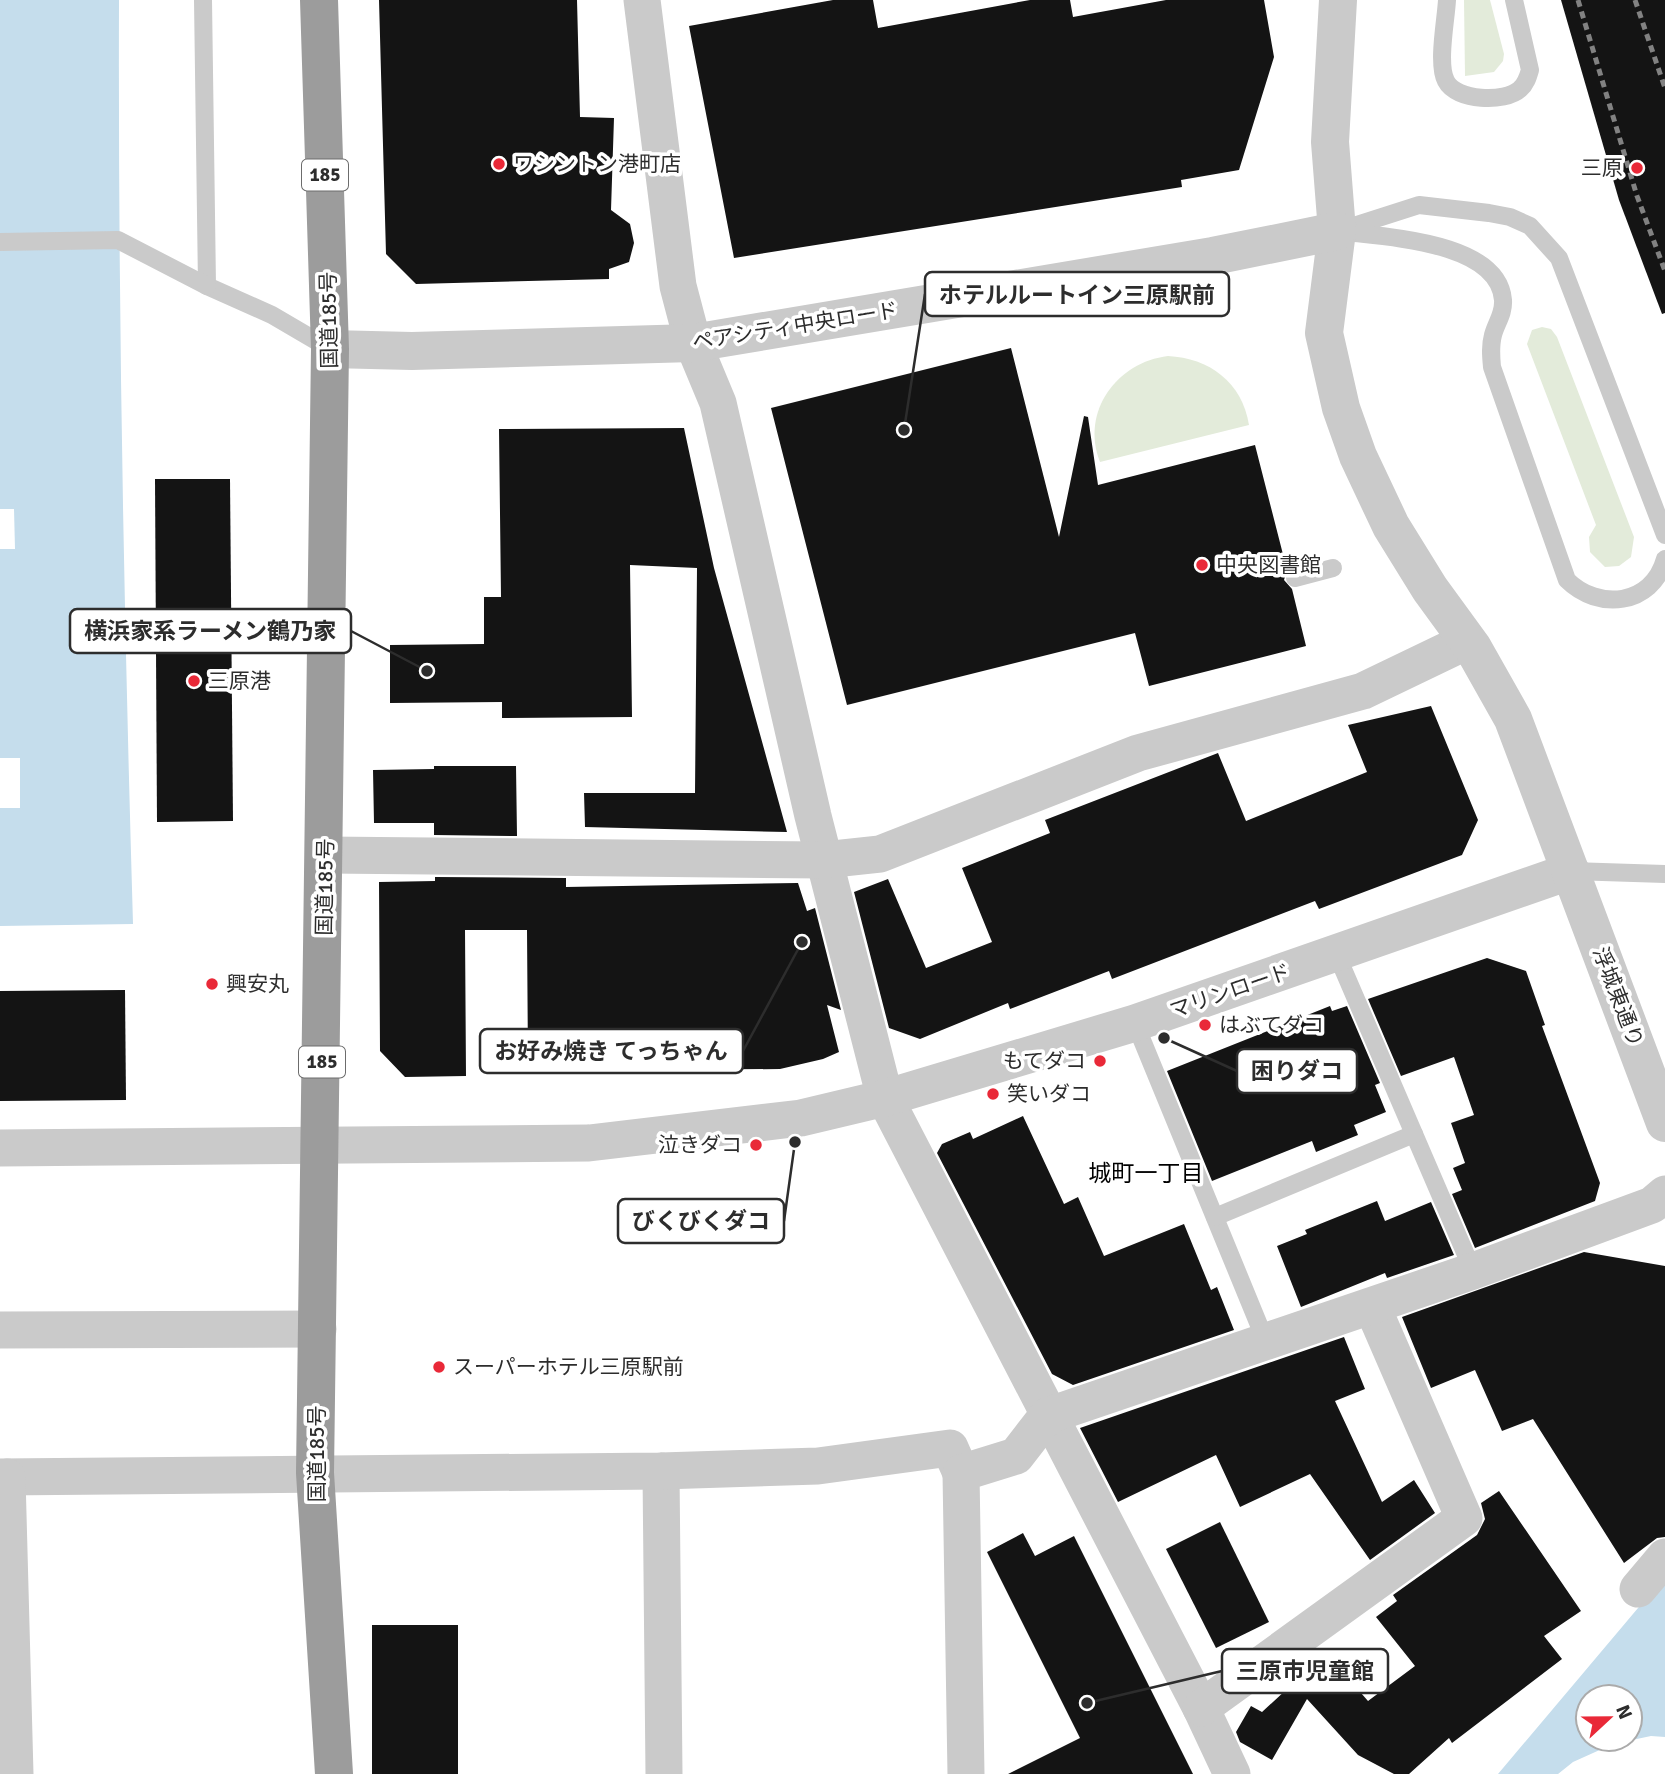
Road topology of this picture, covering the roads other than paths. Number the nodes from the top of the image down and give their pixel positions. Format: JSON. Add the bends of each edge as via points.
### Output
{"nodes":[{"id":1,"x":203,"y":0,"type":"edge"},
{"id":2,"x":319,"y":0,"type":"edge"},
{"id":3,"x":642,"y":0,"type":"edge"},
{"id":4,"x":1338,"y":0,"type":"edge"},
{"id":5,"x":1447,"y":0,"type":"edge"},
{"id":6,"x":1514,"y":0,"type":"edge"},
{"id":7,"x":1337,"y":231,"type":"junction"},
{"id":8,"x":0,"y":242,"type":"edge"},
{"id":9,"x":207,"y":286,"type":"junction"},
{"id":10,"x":693,"y":343,"type":"junction"},
{"id":11,"x":330,"y":349,"type":"junction"},
{"id":12,"x":1665,"y":535,"type":"edge"},
{"id":13,"x":1665,"y":559,"type":"edge"},
{"id":14,"x":1333,"y":568,"type":"dead end"},
{"id":15,"x":1295,"y":578,"type":"dead end"},
{"id":16,"x":1467,"y":641,"type":"junction"},
{"id":17,"x":326,"y":855,"type":"junction"},
{"id":18,"x":824,"y":860,"type":"junction"},
{"id":19,"x":1571,"y":871,"type":"junction"},
{"id":20,"x":1665,"y":874,"type":"edge"},
{"id":21,"x":1337,"y":955,"type":"junction"},
{"id":22,"x":1135,"y":1023,"type":"junction"},
{"id":23,"x":885,"y":1098,"type":"junction"},
{"id":24,"x":1665,"y":1123,"type":"edge"},
{"id":25,"x":1414,"y":1134,"type":"junction"},
{"id":26,"x":321,"y":1146,"type":"junction"},
{"id":27,"x":0,"y":1148,"type":"edge"},
{"id":28,"x":1665,"y":1195,"type":"edge"},
{"id":29,"x":1215,"y":1217,"type":"junction"},
{"id":30,"x":1473,"y":1271,"type":"junction"},
{"id":31,"x":1372,"y":1306,"type":"junction"},
{"id":32,"x":318,"y":1329,"type":"junction"},
{"id":33,"x":0,"y":1330,"type":"edge"},
{"id":34,"x":1266,"y":1342,"type":"junction"},
{"id":35,"x":1047,"y":1416,"type":"junction"},
{"id":36,"x":661,"y":1471,"type":"junction"},
{"id":37,"x":315,"y":1473,"type":"junction"},
{"id":38,"x":961,"y":1473,"type":"junction"},
{"id":39,"x":4,"y":1477,"type":"edge"},
{"id":40,"x":1665,"y":1557,"type":"edge"},
{"id":41,"x":1638,"y":1590,"type":"dead end"},
{"id":42,"x":1201,"y":1708,"type":"junction"},
{"id":43,"x":15,"y":1774,"type":"edge"},
{"id":44,"x":334,"y":1774,"type":"edge"},
{"id":45,"x":664,"y":1774,"type":"edge"},
{"id":46,"x":966,"y":1774,"type":"edge"},
{"id":47,"x":1232,"y":1774,"type":"edge"}],
"edges":[{"from":1,"to":9,"type":"lane"},
{"from":2,"to":11,"type":"highway","name":"国道185号","number":"185"},
{"from":3,"to":10,"type":"street","via":[[678,286]]},
{"from":4,"to":7,"type":"street","name":"浮城東通り","via":[[1330,142]]},
{"from":5,"to":6,"type":"lane","via":[[1444,79],[1462,95],[1495,96],[1520,89],[1530,70]]},
{"from":7,"to":10,"type":"street","name":"ペアシティ中央ロード"},
{"from":7,"to":12,"type":"lane","via":[[1419,205],[1510,217],[1530,226],[1559,258]]},
{"from":7,"to":13,"type":"lane","via":[[1416,241],[1469,256],[1497,280],[1503,299],[1493,333],[1492,367],[1567,580],[1576,589],[1599,600],[1625,599],[1656,578]]},
{"from":7,"to":16,"type":"street","name":"浮城東通り","via":[[1324,333],[1341,408],[1357,456],[1391,526]]},
{"from":8,"to":9,"type":"lane","via":[[118,240]]},
{"from":9,"to":11,"type":"lane","via":[[272,315]]},
{"from":10,"to":11,"type":"street","name":"ペアシティ中央ロード"},
{"from":10,"to":18,"type":"street","via":[[718,403]]},
{"from":11,"to":17,"type":"highway","name":"国道185号","number":"185"},
{"from":14,"to":15,"type":"lane"},
{"from":16,"to":18,"type":"street","via":[[1363,691],[1138,753],[880,854]]},
{"from":16,"to":19,"type":"street","name":"浮城東通り","via":[[1513,719]]},
{"from":17,"to":18,"type":"street"},
{"from":17,"to":26,"type":"highway","name":"国道185号","number":"185"},
{"from":18,"to":23,"type":"street"},
{"from":19,"to":20,"type":"lane"},
{"from":19,"to":21,"type":"street","name":"マリンロード"},
{"from":19,"to":24,"type":"street","name":"浮城東通り"},
{"from":21,"to":22,"type":"street","name":"マリンロード"},
{"from":21,"to":25,"type":"lane"},
{"from":22,"to":23,"type":"street","name":"マリンロード"},
{"from":22,"to":29,"type":"lane"},
{"from":23,"to":26,"type":"street","name":"マリンロード","via":[[801,1118],[589,1143]]},
{"from":23,"to":35,"type":"street"},
{"from":25,"to":29,"type":"lane"},
{"from":25,"to":30,"type":"lane"},
{"from":26,"to":27,"type":"street","name":"マリンロード"},
{"from":26,"to":32,"type":"highway","name":"国道185号","number":"185"},
{"from":28,"to":30,"type":"street","via":[[1652,1205]]},
{"from":29,"to":34,"type":"lane"},
{"from":30,"to":31,"type":"street"},
{"from":31,"to":34,"type":"street"},
{"from":31,"to":42,"type":"street","via":[[1464,1518]]},
{"from":32,"to":33,"type":"street"},
{"from":32,"to":37,"type":"highway","name":"国道185号","number":"185"},
{"from":34,"to":35,"type":"street"},
{"from":35,"to":38,"type":"street","via":[[1016,1456]]},
{"from":35,"to":42,"type":"street"},
{"from":36,"to":37,"type":"street"},
{"from":36,"to":38,"type":"street","via":[[818,1466],[950,1448]]},
{"from":36,"to":45,"type":"street"},
{"from":37,"to":39,"type":"street"},
{"from":37,"to":44,"type":"highway","name":"国道185号","number":"185"},
{"from":38,"to":46,"type":"street"},
{"from":39,"to":43,"type":"street"},
{"from":40,"to":41,"type":"street"},
{"from":42,"to":47,"type":"street"}]}
